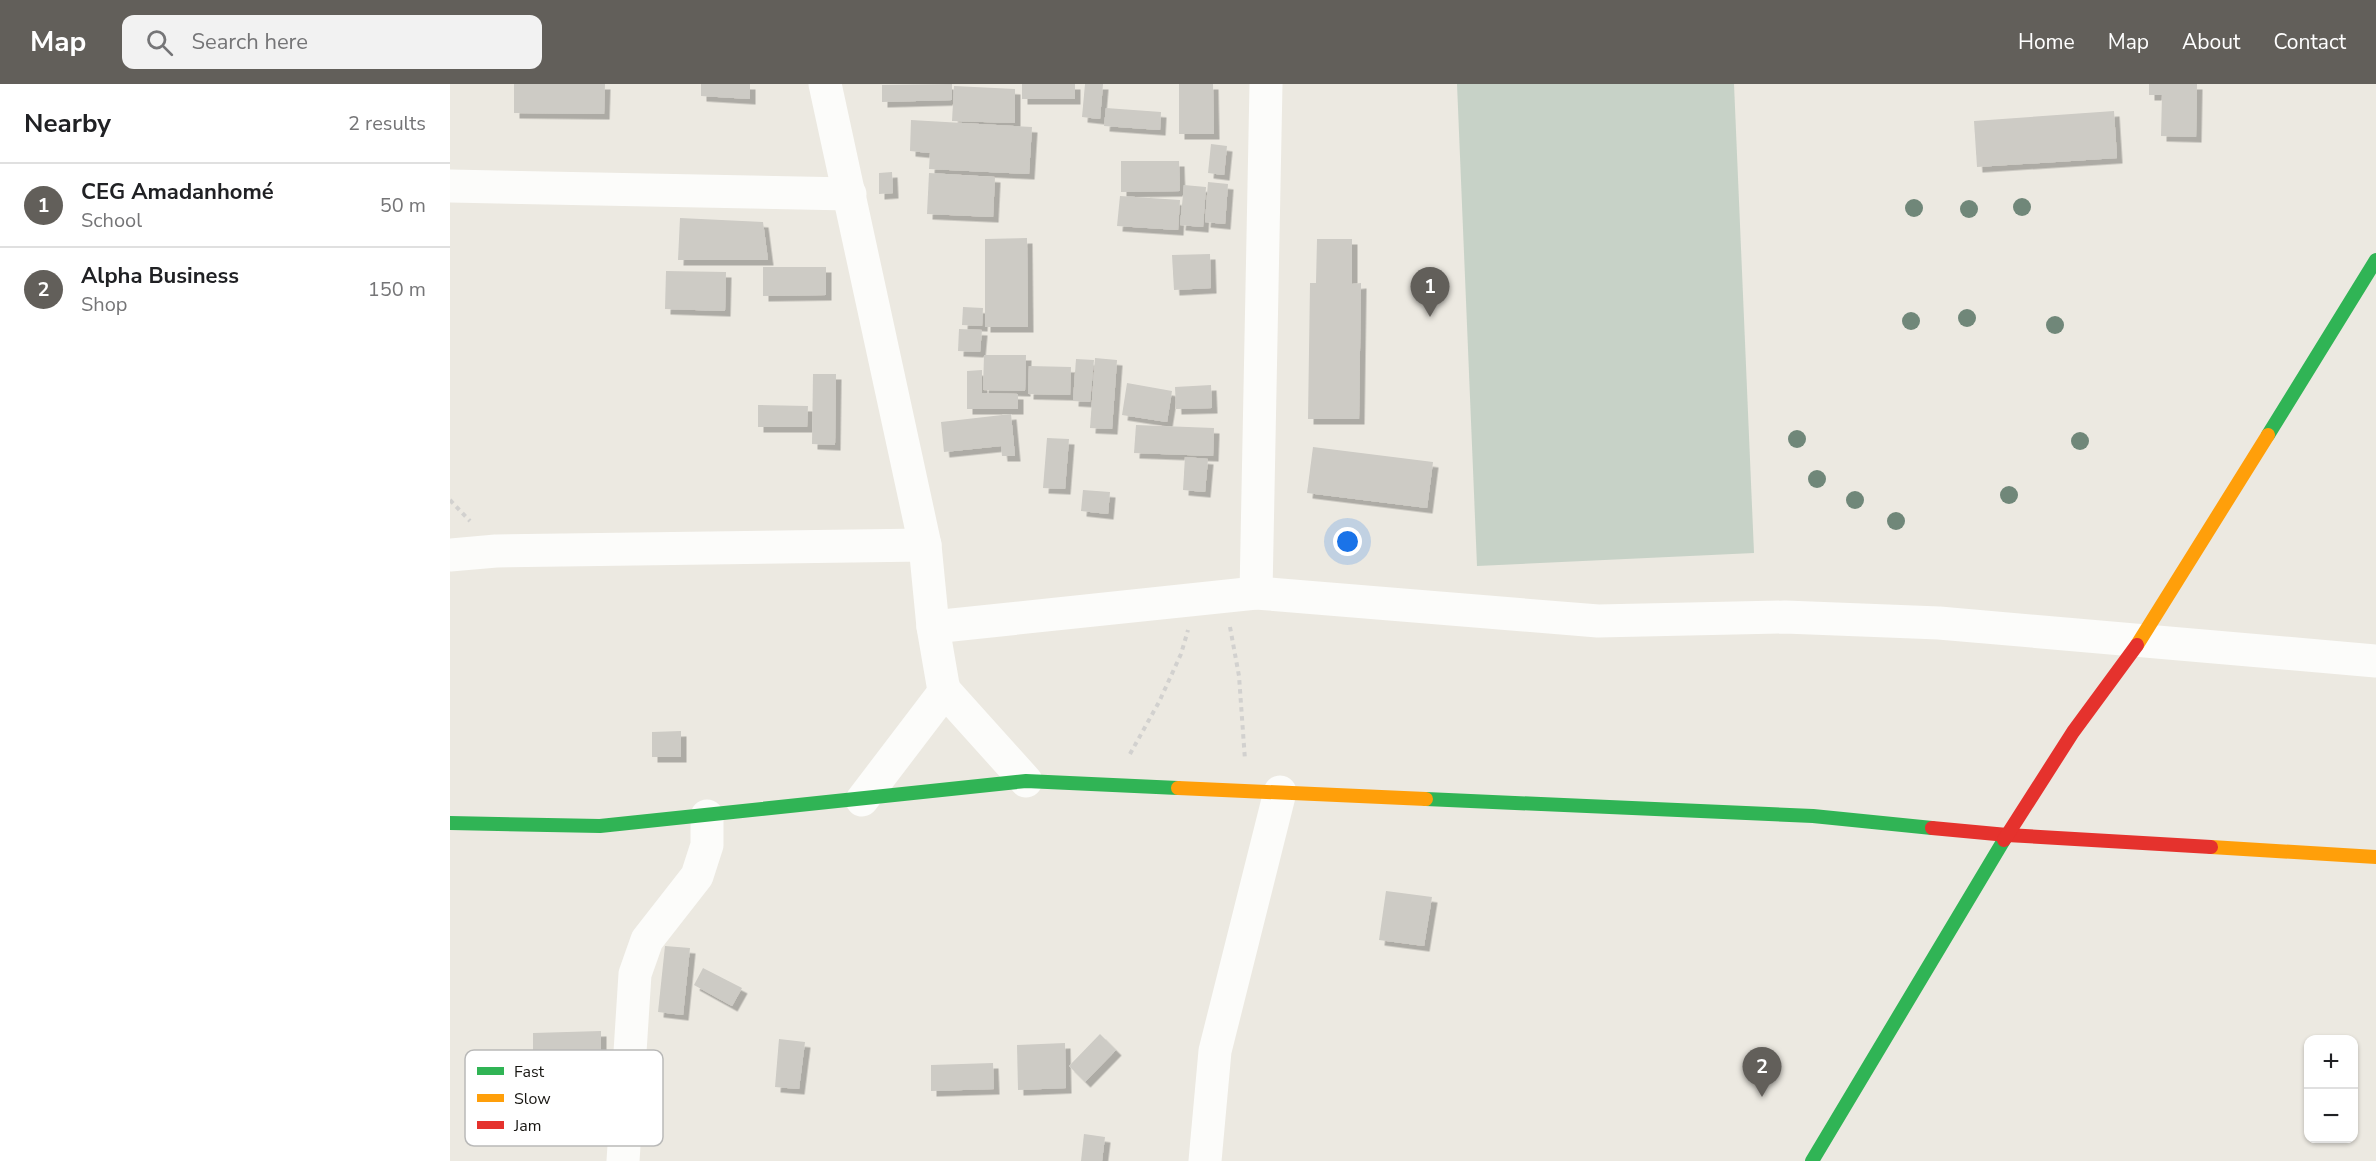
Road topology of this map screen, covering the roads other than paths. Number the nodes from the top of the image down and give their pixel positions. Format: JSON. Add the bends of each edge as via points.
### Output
{"nodes":[{"id":1,"x":825,"y":84,"type":"edge"},
{"id":2,"x":1266,"y":84,"type":"edge"},
{"id":3,"x":450,"y":186,"type":"edge"},
{"id":4,"x":850,"y":194,"type":"junction"},
{"id":5,"x":2376,"y":260,"type":"edge"},
{"id":6,"x":925,"y":545,"type":"junction"},
{"id":7,"x":450,"y":555,"type":"edge"},
{"id":8,"x":1226,"y":597,"type":"junction"},
{"id":9,"x":933,"y":627,"type":"junction"},
{"id":10,"x":2140,"y":641,"type":"junction"},
{"id":11,"x":2376,"y":661,"type":"edge"},
{"id":12,"x":945,"y":691,"type":"junction"},
{"id":13,"x":1026,"y":781,"type":"junction"},
{"id":14,"x":1280,"y":792,"type":"junction"},
{"id":15,"x":862,"y":800,"type":"junction"},
{"id":16,"x":707,"y":816,"type":"junction"},
{"id":17,"x":450,"y":823,"type":"edge"},
{"id":18,"x":2007,"y":835,"type":"junction"},
{"id":19,"x":2376,"y":857,"type":"edge"},
{"id":20,"x":630,"y":1050,"type":"edge"},
{"id":21,"x":624,"y":1146,"type":"edge"},
{"id":22,"x":623,"y":1161,"type":"edge"},
{"id":23,"x":1205,"y":1161,"type":"edge"},
{"id":24,"x":1812,"y":1161,"type":"edge"}],
"edges":[{"from":1,"to":4,"type":"street"},
{"from":2,"to":8,"type":"street"},
{"from":3,"to":4,"type":"street"},
{"from":4,"to":6,"type":"street"},
{"from":5,"to":10,"type":"street"},
{"from":6,"to":7,"type":"street","via":[[496,551]]},
{"from":6,"to":9,"type":"street"},
{"from":8,"to":9,"type":"street"},
{"from":8,"to":10,"type":"street","via":[[1598,621],[1785,617],[1939,623]]},
{"from":9,"to":12,"type":"street"},
{"from":10,"to":11,"type":"street"},
{"from":10,"to":18,"type":"street","via":[[2073,732]]},
{"from":12,"to":13,"type":"street"},
{"from":12,"to":15,"type":"street"},
{"from":13,"to":14,"type":"street"},
{"from":13,"to":15,"type":"street"},
{"from":14,"to":18,"type":"street","via":[[1813,816]]},
{"from":14,"to":23,"type":"street","via":[[1215,1051]]},
{"from":15,"to":16,"type":"street"},
{"from":16,"to":17,"type":"street","via":[[600,826]]},
{"from":16,"to":20,"type":"street","via":[[707,845],[697,876],[647,940],[635,974]]},
{"from":18,"to":19,"type":"street"},
{"from":18,"to":24,"type":"street"},
{"from":21,"to":22,"type":"street"}]}
